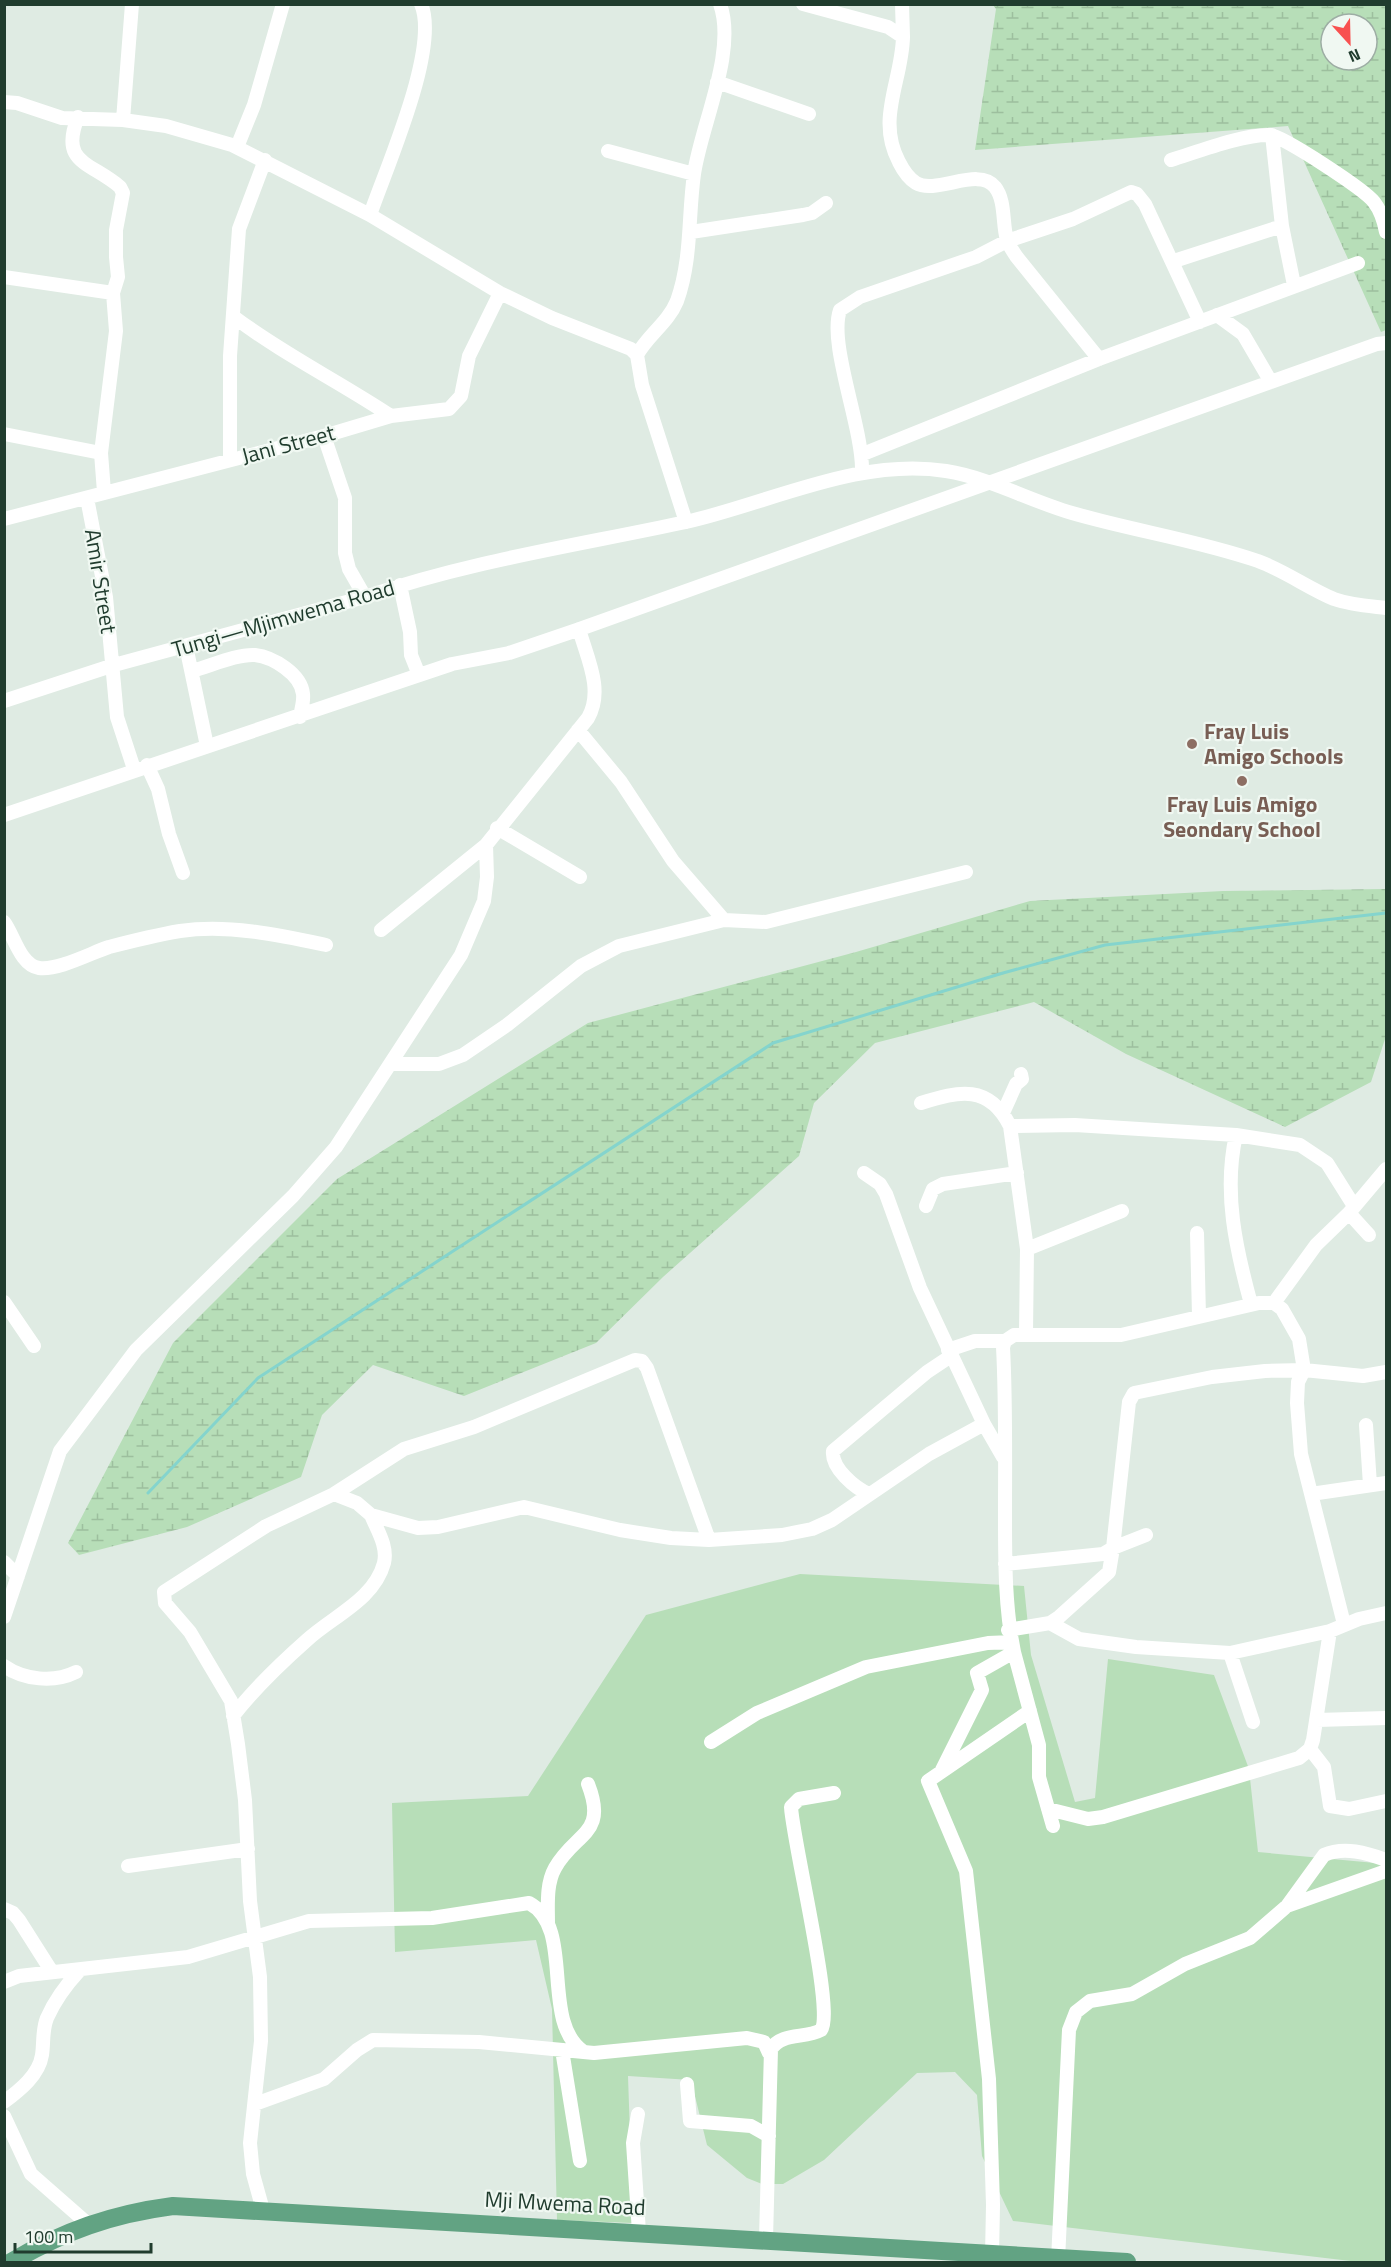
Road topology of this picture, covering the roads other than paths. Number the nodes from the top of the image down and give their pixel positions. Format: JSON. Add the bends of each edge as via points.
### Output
{"nodes":[{"id":1,"x":132,"y":4,"type":"edge"},
{"id":2,"x":283,"y":4,"type":"edge"},
{"id":3,"x":421,"y":4,"type":"edge"},
{"id":4,"x":720,"y":4,"type":"edge"},
{"id":5,"x":802,"y":4,"type":"edge"},
{"id":6,"x":902,"y":4,"type":"edge"},
{"id":7,"x":903,"y":37,"type":"junction"},
{"id":8,"x":717,"y":82,"type":"junction"},
{"id":9,"x":4,"y":102,"type":"edge"},
{"id":10,"x":809,"y":114,"type":"dead end"},
{"id":11,"x":78,"y":117,"type":"junction"},
{"id":12,"x":123,"y":120,"type":"junction"},
{"id":13,"x":1272,"y":135,"type":"junction"},
{"id":14,"x":237,"y":147,"type":"junction"},
{"id":15,"x":608,"y":151,"type":"dead end"},
{"id":16,"x":265,"y":160,"type":"junction"},
{"id":17,"x":1171,"y":160,"type":"dead end"},
{"id":18,"x":694,"y":174,"type":"junction"},
{"id":19,"x":826,"y":203,"type":"dead end"},
{"id":20,"x":370,"y":215,"type":"junction"},
{"id":21,"x":1282,"y":226,"type":"junction"},
{"id":22,"x":691,"y":232,"type":"junction"},
{"id":23,"x":1386,"y":232,"type":"edge"},
{"id":24,"x":1007,"y":242,"type":"junction"},
{"id":25,"x":1174,"y":261,"type":"junction"},
{"id":26,"x":1358,"y":263,"type":"dead end"},
{"id":27,"x":4,"y":277,"type":"edge"},
{"id":28,"x":1294,"y":285,"type":"junction"},
{"id":29,"x":113,"y":293,"type":"junction"},
{"id":30,"x":500,"y":293,"type":"junction"},
{"id":31,"x":1217,"y":315,"type":"junction"},
{"id":32,"x":234,"y":317,"type":"junction"},
{"id":33,"x":1200,"y":322,"type":"junction"},
{"id":34,"x":1382,"y":343,"type":"edge"},
{"id":35,"x":637,"y":355,"type":"junction"},
{"id":36,"x":1099,"y":359,"type":"junction"},
{"id":37,"x":1271,"y":382,"type":"junction"},
{"id":38,"x":1205,"y":406,"type":"junction"},
{"id":39,"x":392,"y":416,"type":"junction"},
{"id":40,"x":4,"y":434,"type":"edge"},
{"id":41,"x":324,"y":436,"type":"junction"},
{"id":42,"x":101,"y":453,"type":"junction"},
{"id":43,"x":862,"y":454,"type":"junction"},
{"id":44,"x":230,"y":459,"type":"junction"},
{"id":45,"x":862,"y":471,"type":"junction"},
{"id":46,"x":991,"y":484,"type":"junction"},
{"id":47,"x":104,"y":492,"type":"junction"},
{"id":48,"x":87,"y":498,"type":"junction"},
{"id":49,"x":4,"y":519,"type":"edge"},
{"id":50,"x":686,"y":522,"type":"junction"},
{"id":51,"x":400,"y":585,"type":"junction"},
{"id":52,"x":365,"y":597,"type":"junction"},
{"id":53,"x":1386,"y":608,"type":"edge"},
{"id":54,"x":579,"y":629,"type":"junction"},
{"id":55,"x":186,"y":646,"type":"junction"},
{"id":56,"x":114,"y":664,"type":"junction"},
{"id":57,"x":192,"y":671,"type":"junction"},
{"id":58,"x":419,"y":675,"type":"junction"},
{"id":59,"x":4,"y":701,"type":"edge"},
{"id":60,"x":300,"y":717,"type":"junction"},
{"id":61,"x":578,"y":730,"type":"junction"},
{"id":62,"x":207,"y":746,"type":"junction"},
{"id":63,"x":140,"y":767,"type":"junction"},
{"id":64,"x":4,"y":815,"type":"edge"},
{"id":65,"x":497,"y":828,"type":"junction"},
{"id":66,"x":486,"y":845,"type":"junction"},
{"id":67,"x":966,"y":872,"type":"dead end"},
{"id":68,"x":183,"y":873,"type":"dead end"},
{"id":69,"x":580,"y":877,"type":"dead end"},
{"id":70,"x":724,"y":920,"type":"junction"},
{"id":71,"x":4,"y":922,"type":"edge"},
{"id":72,"x":381,"y":930,"type":"dead end"},
{"id":73,"x":326,"y":945,"type":"dead end"},
{"id":74,"x":391,"y":1064,"type":"junction"},
{"id":75,"x":1021,"y":1074,"type":"dead end"},
{"id":76,"x":921,"y":1104,"type":"dead end"},
{"id":77,"x":1004,"y":1113,"type":"junction"},
{"id":78,"x":1010,"y":1126,"type":"junction"},
{"id":79,"x":1236,"y":1135,"type":"junction"},
{"id":80,"x":1386,"y":1169,"type":"edge"},
{"id":81,"x":864,"y":1173,"type":"dead end"},
{"id":82,"x":1017,"y":1173,"type":"junction"},
{"id":83,"x":926,"y":1206,"type":"dead end"},
{"id":84,"x":1352,"y":1209,"type":"junction"},
{"id":85,"x":1122,"y":1211,"type":"dead end"},
{"id":86,"x":1197,"y":1233,"type":"dead end"},
{"id":87,"x":1369,"y":1235,"type":"dead end"},
{"id":88,"x":1027,"y":1249,"type":"junction"},
{"id":89,"x":4,"y":1302,"type":"edge"},
{"id":90,"x":1274,"y":1303,"type":"junction"},
{"id":91,"x":1251,"y":1304,"type":"junction"},
{"id":92,"x":1199,"y":1316,"type":"junction"},
{"id":93,"x":1026,"y":1334,"type":"junction"},
{"id":94,"x":1005,"y":1341,"type":"junction"},
{"id":95,"x":34,"y":1346,"type":"dead end"},
{"id":96,"x":949,"y":1353,"type":"junction"},
{"id":97,"x":1304,"y":1370,"type":"junction"},
{"id":98,"x":1386,"y":1372,"type":"edge"},
{"id":99,"x":984,"y":1424,"type":"junction"},
{"id":100,"x":1366,"y":1425,"type":"dead end"},
{"id":101,"x":1004,"y":1458,"type":"junction"},
{"id":102,"x":1386,"y":1483,"type":"edge"},
{"id":103,"x":1370,"y":1485,"type":"junction"},
{"id":104,"x":334,"y":1494,"type":"junction"},
{"id":105,"x":869,"y":1494,"type":"junction"},
{"id":106,"x":1311,"y":1494,"type":"junction"},
{"id":107,"x":371,"y":1515,"type":"junction"},
{"id":108,"x":1146,"y":1535,"type":"dead end"},
{"id":109,"x":709,"y":1540,"type":"junction"},
{"id":110,"x":1113,"y":1548,"type":"junction"},
{"id":111,"x":4,"y":1562,"type":"edge"},
{"id":112,"x":1005,"y":1564,"type":"junction"},
{"id":113,"x":18,"y":1576,"type":"junction"},
{"id":114,"x":1386,"y":1613,"type":"edge"},
{"id":115,"x":4,"y":1617,"type":"edge"},
{"id":116,"x":1050,"y":1623,"type":"junction"},
{"id":117,"x":1344,"y":1624,"type":"junction"},
{"id":118,"x":1330,"y":1631,"type":"junction"},
{"id":119,"x":1011,"y":1641,"type":"junction"},
{"id":120,"x":1230,"y":1653,"type":"junction"},
{"id":121,"x":4,"y":1665,"type":"edge"},
{"id":122,"x":76,"y":1672,"type":"dead end"},
{"id":123,"x":1030,"y":1711,"type":"junction"},
{"id":124,"x":233,"y":1716,"type":"junction"},
{"id":125,"x":1386,"y":1718,"type":"edge"},
{"id":126,"x":1317,"y":1720,"type":"junction"},
{"id":127,"x":1253,"y":1722,"type":"dead end"},
{"id":128,"x":711,"y":1742,"type":"dead end"},
{"id":129,"x":1310,"y":1749,"type":"junction"},
{"id":130,"x":942,"y":1770,"type":"junction"},
{"id":131,"x":588,"y":1784,"type":"dead end"},
{"id":132,"x":834,"y":1793,"type":"dead end"},
{"id":133,"x":1386,"y":1801,"type":"edge"},
{"id":134,"x":1048,"y":1809,"type":"junction"},
{"id":135,"x":1053,"y":1826,"type":"dead end"},
{"id":136,"x":248,"y":1849,"type":"junction"},
{"id":137,"x":1386,"y":1860,"type":"edge"},
{"id":138,"x":128,"y":1866,"type":"dead end"},
{"id":139,"x":1386,"y":1870,"type":"edge"},
{"id":140,"x":1287,"y":1906,"type":"junction"},
{"id":141,"x":4,"y":1910,"type":"edge"},
{"id":142,"x":548,"y":1924,"type":"junction"},
{"id":143,"x":255,"y":1936,"type":"junction"},
{"id":144,"x":79,"y":1971,"type":"junction"},
{"id":145,"x":52,"y":1972,"type":"junction"},
{"id":146,"x":4,"y":1982,"type":"edge"},
{"id":147,"x":562,"y":2050,"type":"junction"},
{"id":148,"x":584,"y":2052,"type":"junction"},
{"id":149,"x":770,"y":2053,"type":"junction"},
{"id":150,"x":687,"y":2084,"type":"dead end"},
{"id":151,"x":4,"y":2102,"type":"edge"},
{"id":152,"x":255,"y":2104,"type":"junction"},
{"id":153,"x":638,"y":2114,"type":"dead end"},
{"id":154,"x":4,"y":2116,"type":"edge"},
{"id":155,"x":769,"y":2136,"type":"junction"},
{"id":156,"x":580,"y":2161,"type":"dead end"},
{"id":157,"x":263,"y":2210,"type":"junction"},
{"id":158,"x":88,"y":2224,"type":"junction"},
{"id":159,"x":639,"y":2232,"type":"junction"},
{"id":160,"x":766,"y":2239,"type":"junction"},
{"id":161,"x":992,"y":2256,"type":"junction"},
{"id":162,"x":1058,"y":2260,"type":"junction"},
{"id":163,"x":11,"y":2262,"type":"edge"},
{"id":164,"x":1127,"y":2262,"type":"edge"}],
"edges":[{"from":1,"to":12,"type":"street"},
{"from":2,"to":14,"type":"street"},
{"from":3,"to":20,"type":"street","via":[[426,40],[413,91]]},
{"from":4,"to":8,"type":"street","via":[[726,31]]},
{"from":5,"to":7,"type":"street","via":[[888,27]]},
{"from":6,"to":7,"type":"street"},
{"from":7,"to":24,"type":"street","via":[[888,123],[895,154],[904,171],[918,184],[989,181],[1000,195]]},
{"from":8,"to":10,"type":"street"},
{"from":8,"to":18,"type":"street"},
{"from":9,"to":11,"type":"street","via":[[56,117]]},
{"from":11,"to":12,"type":"street"},
{"from":11,"to":29,"type":"street","via":[[71,147],[78,157],[120,187],[123,194],[116,230],[118,278]]},
{"from":12,"to":14,"type":"street","via":[[194,132]]},
{"from":13,"to":17,"type":"street"},
{"from":13,"to":21,"type":"street"},
{"from":13,"to":23,"type":"street","via":[[1356,184],[1374,201]]},
{"from":14,"to":16,"type":"street"},
{"from":15,"to":18,"type":"street"},
{"from":16,"to":20,"type":"street"},
{"from":16,"to":32,"type":"street","via":[[239,229]]},
{"from":18,"to":22,"type":"street"},
{"from":19,"to":22,"type":"street","via":[[803,215]]},
{"from":20,"to":30,"type":"street"},
{"from":21,"to":25,"type":"street"},
{"from":21,"to":28,"type":"street"},
{"from":22,"to":35,"type":"street","via":[[677,301],[664,324]]},
{"from":24,"to":25,"type":"street","via":[[1073,219],[1131,192],[1145,204]]},
{"from":24,"to":36,"type":"street","via":[[1024,269]]},
{"from":24,"to":43,"type":"street","via":[[976,257],[860,297],[840,310],[840,351]]},
{"from":25,"to":33,"type":"street"},
{"from":26,"to":28,"type":"street"},
{"from":27,"to":29,"type":"street"},
{"from":28,"to":31,"type":"street"},
{"from":29,"to":42,"type":"street","via":[[116,331]]},
{"from":30,"to":35,"type":"street","via":[[632,349]]},
{"from":30,"to":39,"type":"street","name":"Jani Street","via":[[469,356],[461,396],[456,402],[449,409]]},
{"from":31,"to":33,"type":"street"},
{"from":31,"to":37,"type":"street","via":[[1243,334]]},
{"from":32,"to":39,"type":"street"},
{"from":32,"to":44,"type":"street"},
{"from":33,"to":36,"type":"street"},
{"from":34,"to":37,"type":"street"},
{"from":34,"to":38,"type":"street","via":[[1373,350],[1214,408]]},
{"from":35,"to":50,"type":"street","via":[[642,385]]},
{"from":36,"to":43,"type":"street"},
{"from":37,"to":38,"type":"street"},
{"from":38,"to":46,"type":"street"},
{"from":39,"to":41,"type":"street","name":"Jani Street"},
{"from":40,"to":42,"type":"street"},
{"from":41,"to":44,"type":"street","name":"Jani Street"},
{"from":41,"to":52,"type":"street","via":[[345,498],[345,553]]},
{"from":42,"to":47,"type":"street"},
{"from":43,"to":45,"type":"street"},
{"from":44,"to":47,"type":"street","name":"Jani Street"},
{"from":45,"to":46,"type":"street","name":"Tungi—Mjimwema Road","via":[[946,471]]},
{"from":45,"to":50,"type":"street","name":"Tungi—Mjimwema Road"},
{"from":46,"to":53,"type":"street","name":"Tungi—Mjimwema Road","via":[[1071,513],[1253,559],[1334,599]]},
{"from":46,"to":54,"type":"street"},
{"from":47,"to":48,"type":"street","name":"Jani Street"},
{"from":48,"to":49,"type":"street","name":"Jani Street"},
{"from":48,"to":56,"type":"street","name":"Amir Street"},
{"from":50,"to":51,"type":"street","name":"Tungi—Mjimwema Road","via":[[565,544]]},
{"from":51,"to":52,"type":"street","name":"Tungi—Mjimwema Road"},
{"from":51,"to":58,"type":"street","via":[[411,655]]},
{"from":52,"to":55,"type":"street","name":"Tungi—Mjimwema Road"},
{"from":54,"to":58,"type":"street","via":[[509,653]]},
{"from":54,"to":61,"type":"street","via":[[596,688],[592,709]]},
{"from":55,"to":56,"type":"street","name":"Tungi—Mjimwema Road"},
{"from":55,"to":57,"type":"street"},
{"from":56,"to":59,"type":"street","name":"Tungi—Mjimwema Road"},
{"from":56,"to":63,"type":"street","name":"Amir Street","via":[[117,717]]},
{"from":57,"to":60,"type":"street","via":[[254,655],[268,659],[283,666],[300,684]]},
{"from":57,"to":62,"type":"street"},
{"from":58,"to":60,"type":"street"},
{"from":60,"to":62,"type":"street"},
{"from":61,"to":65,"type":"street"},
{"from":61,"to":70,"type":"street","via":[[621,782],[673,861]]},
{"from":62,"to":63,"type":"street"},
{"from":63,"to":64,"type":"street"},
{"from":63,"to":68,"type":"street","name":"Amir Street","via":[[158,789]]},
{"from":65,"to":66,"type":"street"},
{"from":65,"to":69,"type":"street"},
{"from":66,"to":72,"type":"street"},
{"from":66,"to":74,"type":"street","via":[[484,901],[475,927]]},
{"from":67,"to":70,"type":"street","via":[[766,922]]},
{"from":70,"to":74,"type":"street","via":[[619,946],[590,960],[507,1025],[450,1062],[424,1066]]},
{"from":71,"to":73,"type":"street","via":[[28,963],[37,968],[109,948],[201,930],[277,935]]},
{"from":74,"to":113,"type":"street","via":[[336,1147],[293,1196],[136,1350],[60,1451]]},
{"from":75,"to":77,"type":"street"},
{"from":76,"to":77,"type":"street","via":[[972,1093],[994,1103]]},
{"from":77,"to":78,"type":"street"},
{"from":78,"to":79,"type":"street","via":[[1076,1125]]},
{"from":78,"to":82,"type":"street"},
{"from":79,"to":84,"type":"street","via":[[1300,1145],[1315,1154],[1327,1164]]},
{"from":79,"to":91,"type":"street","via":[[1231,1153],[1231,1208],[1237,1252]]},
{"from":80,"to":84,"type":"street"},
{"from":81,"to":96,"type":"street","via":[[880,1184],[886,1194],[920,1288]]},
{"from":82,"to":83,"type":"street","via":[[943,1184],[933,1189]]},
{"from":82,"to":88,"type":"street"},
{"from":84,"to":87,"type":"street"},
{"from":84,"to":90,"type":"street","via":[[1316,1245]]},
{"from":85,"to":88,"type":"street"},
{"from":86,"to":92,"type":"street"},
{"from":88,"to":93,"type":"street"},
{"from":89,"to":95,"type":"street"},
{"from":90,"to":91,"type":"street"},
{"from":90,"to":97,"type":"street","via":[[1293,1326]]},
{"from":91,"to":92,"type":"street"},
{"from":92,"to":93,"type":"street","via":[[1121,1335]]},
{"from":93,"to":94,"type":"street"},
{"from":94,"to":96,"type":"street","via":[[971,1342]]},
{"from":94,"to":101,"type":"street"},
{"from":96,"to":99,"type":"street"},
{"from":96,"to":105,"type":"street","via":[[833,1451],[833,1458],[850,1483]]},
{"from":97,"to":98,"type":"street","via":[[1364,1376]]},
{"from":97,"to":106,"type":"street","via":[[1298,1382],[1297,1403],[1301,1454]]},
{"from":97,"to":110,"type":"street","via":[[1212,1377],[1134,1393],[1129,1402]]},
{"from":99,"to":101,"type":"street"},
{"from":99,"to":105,"type":"street"},
{"from":100,"to":103,"type":"street"},
{"from":101,"to":112,"type":"street"},
{"from":102,"to":103,"type":"street"},
{"from":103,"to":106,"type":"street"},
{"from":104,"to":107,"type":"street","via":[[357,1503]]},
{"from":104,"to":109,"type":"street","via":[[404,1449],[474,1427],[635,1360],[642,1361],[647,1368]]},
{"from":104,"to":124,"type":"street","via":[[266,1526],[164,1592],[165,1603],[190,1632],[231,1701]]},
{"from":105,"to":109,"type":"street","via":[[812,1529]]},
{"from":106,"to":117,"type":"street"},
{"from":107,"to":109,"type":"street","via":[[418,1528],[438,1527],[524,1507],[620,1530]]},
{"from":107,"to":124,"type":"street","via":[[385,1551],[384,1563],[371,1587],[307,1639]]},
{"from":108,"to":110,"type":"street"},
{"from":110,"to":112,"type":"street","via":[[1104,1554]]},
{"from":110,"to":116,"type":"street","via":[[1109,1572]]},
{"from":111,"to":113,"type":"street"},
{"from":112,"to":119,"type":"street"},
{"from":113,"to":115,"type":"street"},
{"from":114,"to":117,"type":"street"},
{"from":116,"to":119,"type":"street"},
{"from":116,"to":120,"type":"street","via":[[1079,1639]]},
{"from":117,"to":118,"type":"street"},
{"from":118,"to":120,"type":"street"},
{"from":118,"to":126,"type":"street"},
{"from":119,"to":123,"type":"street"},
{"from":119,"to":128,"type":"street","via":[[866,1667],[757,1713]]},
{"from":119,"to":130,"type":"street","via":[[977,1673],[982,1690]]},
{"from":120,"to":127,"type":"street"},
{"from":121,"to":122,"type":"street","via":[[12,1671],[52,1680]]},
{"from":123,"to":130,"type":"street"},
{"from":123,"to":134,"type":"street","via":[[1039,1745],[1039,1777]]},
{"from":124,"to":136,"type":"street"},
{"from":125,"to":126,"type":"street"},
{"from":126,"to":129,"type":"street"},
{"from":129,"to":133,"type":"street","via":[[1324,1767],[1330,1806],[1349,1809]]},
{"from":129,"to":134,"type":"street","via":[[1299,1758],[1103,1817],[1088,1819]]},
{"from":130,"to":161,"type":"street","via":[[930,1778],[928,1786],[966,1871],[984,2018]]},
{"from":131,"to":142,"type":"street","via":[[594,1800],[594,1818],[583,1839],[561,1858],[554,1870]]},
{"from":132,"to":149,"type":"street","via":[[799,1799],[790,1807],[819,1964],[824,2026],[817,2033],[777,2041]]},
{"from":134,"to":135,"type":"street"},
{"from":136,"to":138,"type":"street"},
{"from":136,"to":143,"type":"street"},
{"from":137,"to":140,"type":"street","via":[[1342,1850],[1324,1855]]},
{"from":139,"to":140,"type":"street"},
{"from":140,"to":162,"type":"street","via":[[1250,1938],[1185,1964],[1132,1994],[1090,2001],[1076,2012],[1069,2030]]},
{"from":141,"to":145,"type":"street","via":[[19,1920]]},
{"from":142,"to":143,"type":"street","via":[[537,1907],[529,1903],[432,1918],[309,1921]]},
{"from":142,"to":148,"type":"street","via":[[565,2027],[576,2047]]},
{"from":143,"to":144,"type":"street","via":[[188,1957]]},
{"from":143,"to":152,"type":"street","via":[[261,2041]]},
{"from":144,"to":145,"type":"street"},
{"from":144,"to":151,"type":"street","via":[[46,2019],[37,2069]]},
{"from":145,"to":146,"type":"street"},
{"from":147,"to":148,"type":"street"},
{"from":147,"to":152,"type":"street","via":[[479,2042],[372,2040],[324,2079]]},
{"from":147,"to":156,"type":"street"},
{"from":148,"to":149,"type":"street","via":[[747,2038],[764,2042]]},
{"from":149,"to":155,"type":"street"},
{"from":150,"to":155,"type":"street","via":[[690,2121],[751,2126]]},
{"from":152,"to":157,"type":"street","via":[[251,2160]]},
{"from":153,"to":159,"type":"street","via":[[633,2143]]},
{"from":154,"to":158,"type":"street","via":[[31,2174]]},
{"from":155,"to":160,"type":"street"},
{"from":157,"to":158,"type":"main road","name":"Mji Mwema Road","via":[[172,2206]]},
{"from":157,"to":159,"type":"main road","name":"Mji Mwema Road"},
{"from":158,"to":163,"type":"main road","name":"Mji Mwema Road"},
{"from":159,"to":160,"type":"main road","name":"Mji Mwema Road"},
{"from":160,"to":161,"type":"main road","name":"Mji Mwema Road"},
{"from":161,"to":162,"type":"main road","name":"Mji Mwema Road"},
{"from":162,"to":164,"type":"main road","name":"Mji Mwema Road"}]}
